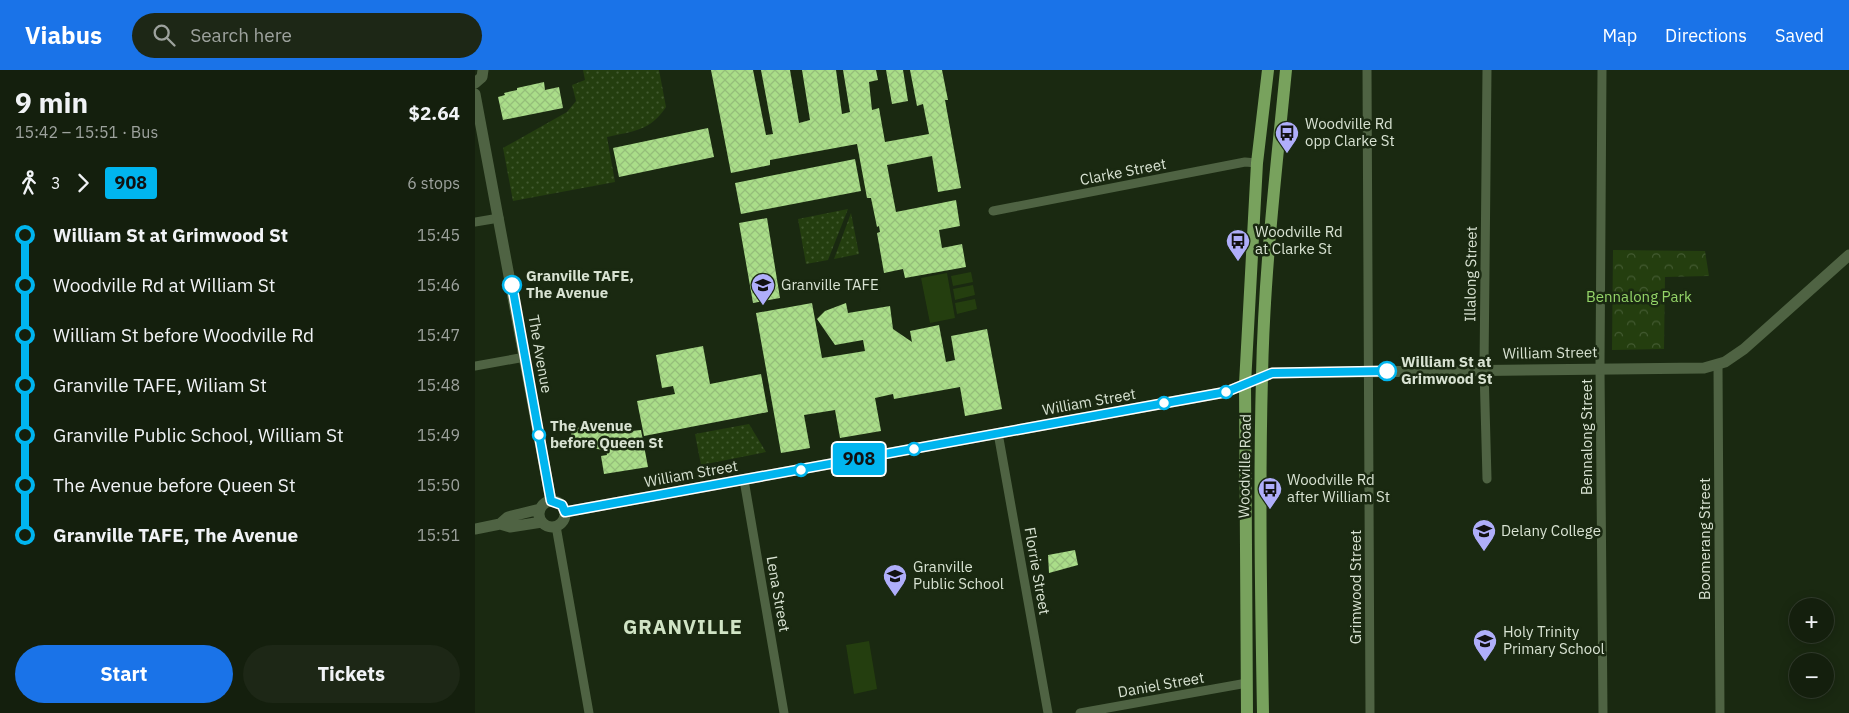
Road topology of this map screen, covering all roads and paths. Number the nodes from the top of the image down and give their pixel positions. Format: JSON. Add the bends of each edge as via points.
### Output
{"nodes":[{"id":1,"x":483,"y":70,"type":"edge"},
{"id":2,"x":1268,"y":70,"type":"edge"},
{"id":3,"x":1285,"y":70,"type":"edge"},
{"id":4,"x":1367,"y":70,"type":"edge"},
{"id":5,"x":1487,"y":70,"type":"edge"},
{"id":6,"x":1602,"y":70,"type":"edge"},
{"id":7,"x":475,"y":84,"type":"edge"},
{"id":8,"x":475,"y":94,"type":"edge"},
{"id":9,"x":1257,"y":163,"type":"junction"},
{"id":10,"x":993,"y":211,"type":"dead end"},
{"id":11,"x":499,"y":218,"type":"junction"},
{"id":12,"x":475,"y":222,"type":"edge"},
{"id":13,"x":1849,"y":255,"type":"edge"},
{"id":14,"x":525,"y":357,"type":"junction"},
{"id":15,"x":1718,"y":365,"type":"junction"},
{"id":16,"x":475,"y":366,"type":"edge"},
{"id":17,"x":1600,"y":368,"type":"junction"},
{"id":18,"x":1484,"y":369,"type":"junction"},
{"id":19,"x":1369,"y":371,"type":"junction"},
{"id":20,"x":1262,"y":376,"type":"junction"},
{"id":21,"x":1245,"y":384,"type":"junction"},
{"id":22,"x":998,"y":433,"type":"junction"},
{"id":23,"x":1487,"y":479,"type":"dead end"},
{"id":24,"x":744,"y":480,"type":"junction"},
{"id":25,"x":551,"y":501,"type":"junction"},
{"id":26,"x":540,"y":509,"type":"junction"},
{"id":27,"x":565,"y":512,"type":"junction"},
{"id":28,"x":542,"y":522,"type":"junction"},
{"id":29,"x":500,"y":524,"type":"junction"},
{"id":30,"x":556,"y":526,"type":"junction"},
{"id":31,"x":475,"y":529,"type":"edge"},
{"id":32,"x":1247,"y":683,"type":"junction"},
{"id":33,"x":589,"y":713,"type":"edge"},
{"id":34,"x":784,"y":713,"type":"edge"},
{"id":35,"x":1048,"y":713,"type":"edge"},
{"id":36,"x":1080,"y":713,"type":"edge"},
{"id":37,"x":1247,"y":713,"type":"edge"},
{"id":38,"x":1263,"y":713,"type":"edge"},
{"id":39,"x":1371,"y":713,"type":"edge"},
{"id":40,"x":1603,"y":713,"type":"edge"},
{"id":41,"x":1720,"y":713,"type":"edge"}],
"edges":[{"from":1,"to":7,"type":"street","via":[[482,77]]},
{"from":2,"to":9,"type":"main road","name":"Woodville Road"},
{"from":3,"to":20,"type":"main road","name":"Woodville Road"},
{"from":4,"to":19,"type":"street","name":"Grimwood Street"},
{"from":5,"to":18,"type":"street","name":"Illalong Street"},
{"from":6,"to":17,"type":"street","name":"Bennalong Street"},
{"from":8,"to":11,"type":"street","name":"The Avenue"},
{"from":9,"to":10,"type":"street","name":"Clarke Street","via":[[1245,162]]},
{"from":9,"to":21,"type":"main road","name":"Woodville Road"},
{"from":11,"to":12,"type":"street"},
{"from":11,"to":14,"type":"street","name":"The Avenue"},
{"from":13,"to":15,"type":"street","name":"William Street","via":[[1744,349]]},
{"from":14,"to":16,"type":"street"},
{"from":14,"to":25,"type":"street","name":"The Avenue"},
{"from":15,"to":17,"type":"street","name":"William Street","via":[[1704,368]]},
{"from":15,"to":41,"type":"street","name":"Boomerang Street"},
{"from":17,"to":18,"type":"street","name":"William Street"},
{"from":17,"to":40,"type":"street","name":"Bennalong Street"},
{"from":18,"to":19,"type":"street","name":"William Street"},
{"from":18,"to":23,"type":"street","name":"Illalong Street"},
{"from":19,"to":20,"type":"street","name":"William Street","via":[[1272,373]]},
{"from":19,"to":39,"type":"street","name":"Grimwood Street"},
{"from":20,"to":21,"type":"street","name":"William Street"},
{"from":20,"to":38,"type":"main road","name":"Woodville Road"},
{"from":21,"to":22,"type":"street","name":"William Street","via":[[1226,392]]},
{"from":21,"to":32,"type":"main road","name":"Woodville Road"},
{"from":22,"to":24,"type":"street","name":"William Street"},
{"from":22,"to":35,"type":"street","name":"Florrie Street"},
{"from":24,"to":27,"type":"street","name":"William Street"},
{"from":24,"to":34,"type":"street","name":"Lena Street"},
{"from":25,"to":26,"type":"street"},
{"from":25,"to":27,"type":"street","via":[[562,505]]},
{"from":26,"to":28,"type":"street"},
{"from":26,"to":29,"type":"street","via":[[508,517]]},
{"from":27,"to":30,"type":"street","via":[[562,522]]},
{"from":28,"to":29,"type":"street","via":[[510,527]]},
{"from":28,"to":30,"type":"street"},
{"from":29,"to":31,"type":"street"},
{"from":30,"to":33,"type":"street"},
{"from":32,"to":36,"type":"street","name":"Daniel Street"},
{"from":32,"to":37,"type":"main road","name":"Woodville Road"}]}
